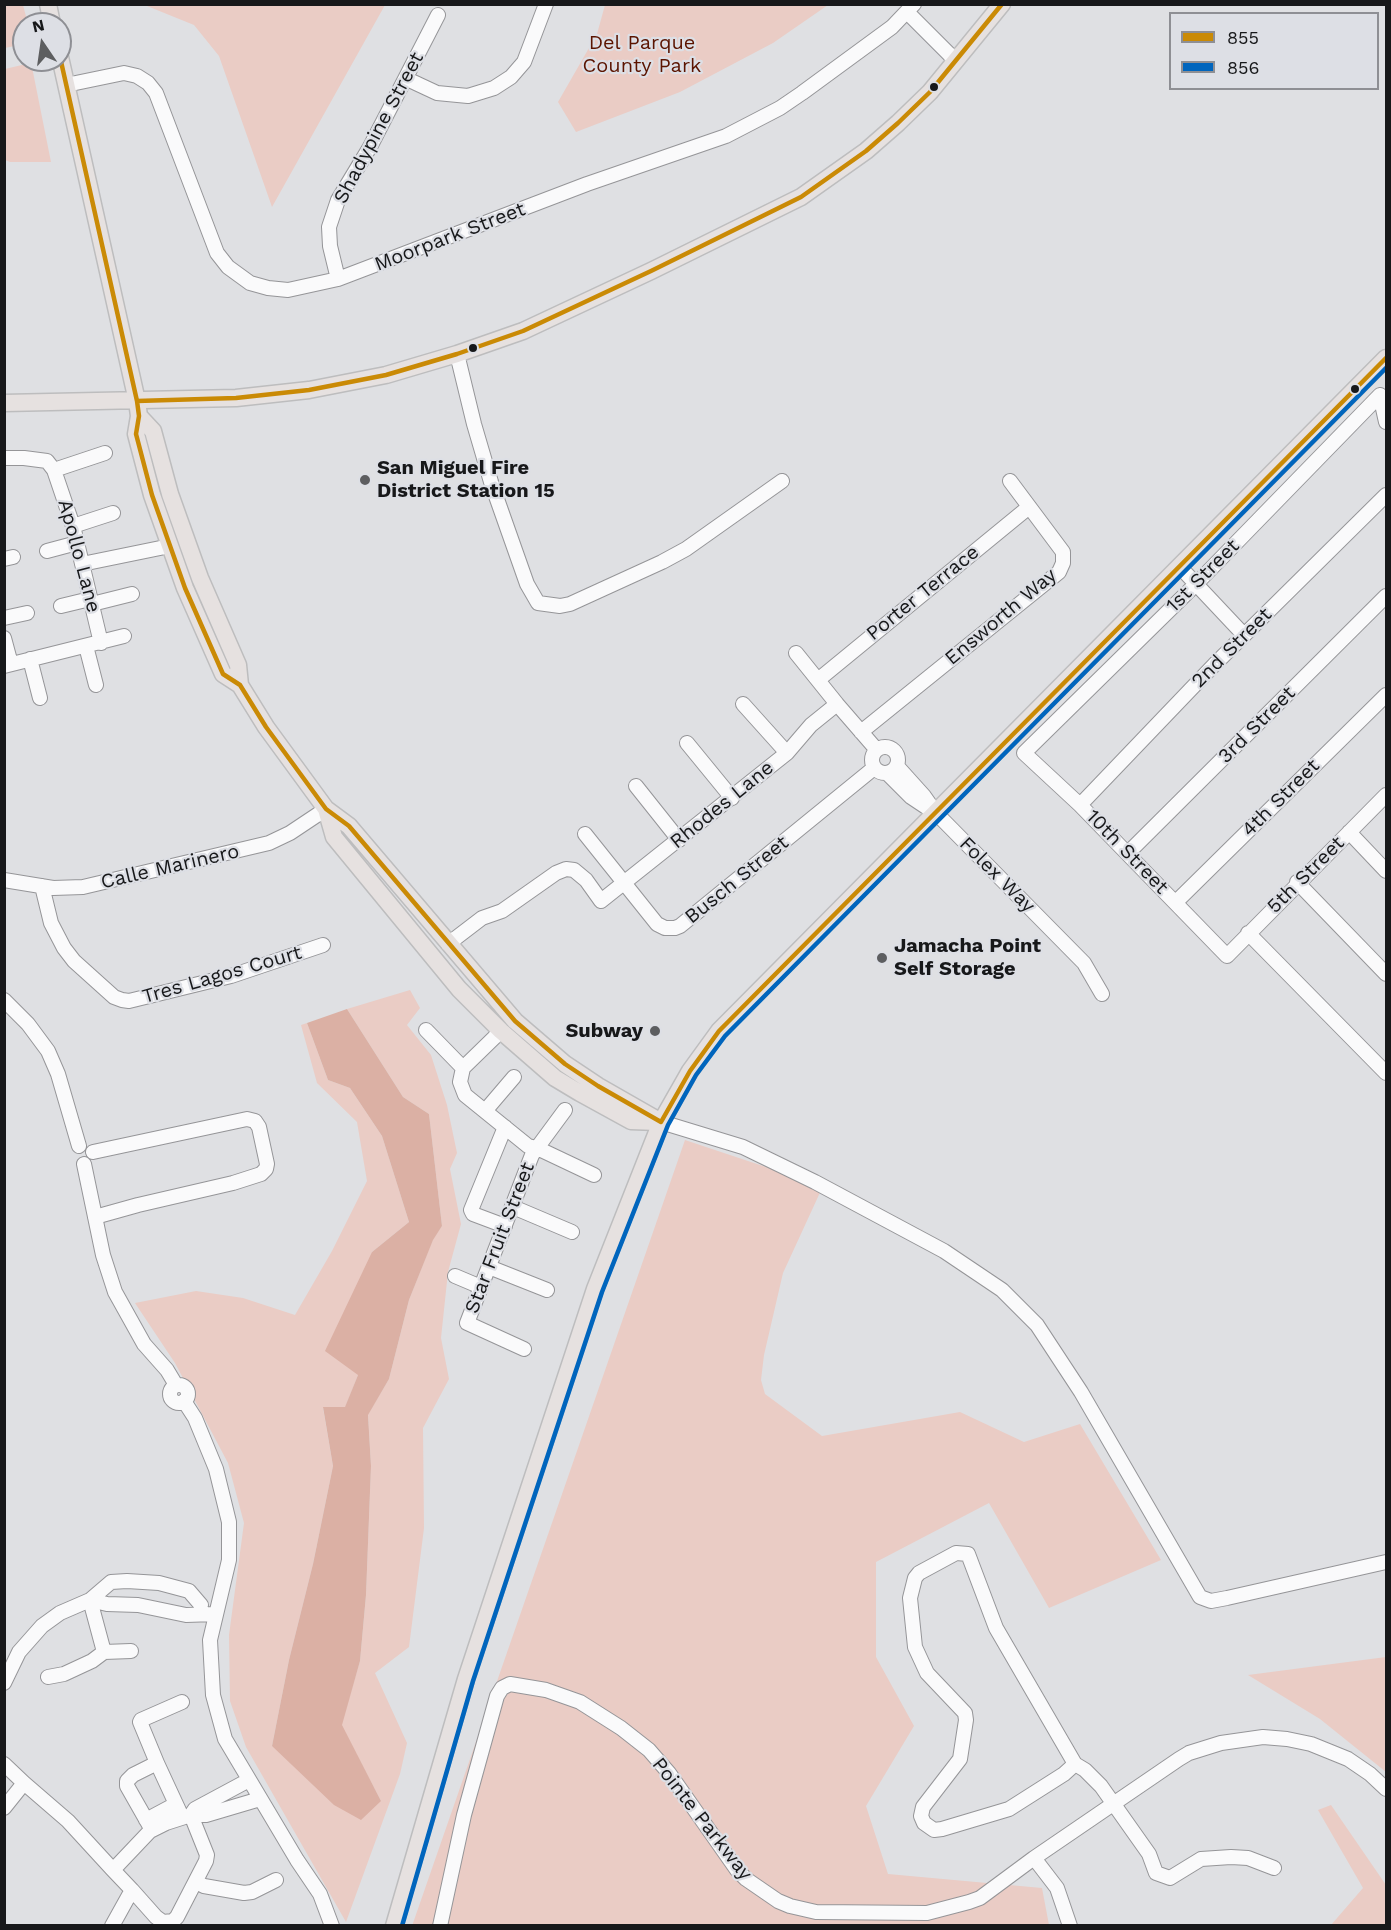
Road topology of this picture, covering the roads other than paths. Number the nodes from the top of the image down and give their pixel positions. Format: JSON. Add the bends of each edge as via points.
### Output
{"nodes":[{"id":1,"x":546,"y":4,"type":"edge"},
{"id":2,"x":1002,"y":4,"type":"edge"},
{"id":3,"x":911,"y":9,"type":"edge"},
{"id":4,"x":438,"y":15,"type":"dead end"},
{"id":5,"x":956,"y":61,"type":"junction"},
{"id":6,"x":63,"y":72,"type":"edge"},
{"id":7,"x":407,"y":79,"type":"junction"},
{"id":8,"x":66,"y":85,"type":"junction"},
{"id":9,"x":338,"y":279,"type":"junction"},
{"id":10,"x":457,"y":354,"type":"junction"},
{"id":11,"x":1386,"y":358,"type":"edge"},
{"id":12,"x":4,"y":403,"type":"edge"},
{"id":13,"x":138,"y":408,"type":"junction"},
{"id":14,"x":1386,"y":422,"type":"edge"},
{"id":15,"x":105,"y":453,"type":"dead end"},
{"id":16,"x":4,"y":458,"type":"edge"},
{"id":17,"x":54,"y":470,"type":"junction"},
{"id":18,"x":782,"y":481,"type":"dead end"},
{"id":19,"x":1010,"y":481,"type":"dead end"},
{"id":20,"x":1386,"y":495,"type":"edge"},
{"id":21,"x":1029,"y":507,"type":"junction"},
{"id":22,"x":113,"y":513,"type":"dead end"},
{"id":23,"x":73,"y":526,"type":"junction"},
{"id":24,"x":77,"y":543,"type":"junction"},
{"id":25,"x":170,"y":546,"type":"junction"},
{"id":26,"x":47,"y":550,"type":"dead end"},
{"id":27,"x":82,"y":564,"type":"junction"},
{"id":28,"x":1180,"y":567,"type":"junction"},
{"id":29,"x":200,"y":578,"type":"junction"},
{"id":30,"x":1196,"y":584,"type":"junction"},
{"id":31,"x":132,"y":594,"type":"dead end"},
{"id":32,"x":1386,"y":596,"type":"edge"},
{"id":33,"x":91,"y":601,"type":"junction"},
{"id":34,"x":61,"y":606,"type":"dead end"},
{"id":35,"x":27,"y":613,"type":"dead end"},
{"id":36,"x":4,"y":618,"type":"edge"},
{"id":37,"x":1244,"y":635,"type":"junction"},
{"id":38,"x":124,"y":636,"type":"dead end"},
{"id":39,"x":4,"y":638,"type":"edge"},
{"id":40,"x":101,"y":643,"type":"junction"},
{"id":41,"x":86,"y":646,"type":"junction"},
{"id":42,"x":796,"y":653,"type":"dead end"},
{"id":43,"x":30,"y":659,"type":"junction"},
{"id":44,"x":8,"y":665,"type":"edge"},
{"id":45,"x":818,"y":680,"type":"junction"},
{"id":46,"x":96,"y":685,"type":"dead end"},
{"id":47,"x":240,"y":685,"type":"junction"},
{"id":48,"x":1386,"y":695,"type":"edge"},
{"id":49,"x":40,"y":698,"type":"dead end"},
{"id":50,"x":743,"y":704,"type":"dead end"},
{"id":51,"x":837,"y":704,"type":"junction"},
{"id":52,"x":861,"y":732,"type":"junction"},
{"id":53,"x":687,"y":743,"type":"dead end"},
{"id":54,"x":876,"y":749,"type":"junction"},
{"id":55,"x":786,"y":753,"type":"junction"},
{"id":56,"x":1024,"y":753,"type":"joint"},
{"id":57,"x":874,"y":768,"type":"junction"},
{"id":58,"x":892,"y":769,"type":"junction"},
{"id":59,"x":636,"y":786,"type":"dead end"},
{"id":60,"x":1386,"y":795,"type":"edge"},
{"id":61,"x":732,"y":798,"type":"junction"},
{"id":62,"x":1080,"y":805,"type":"junction"},
{"id":63,"x":326,"y":809,"type":"junction"},
{"id":64,"x":936,"y":813,"type":"junction"},
{"id":65,"x":1348,"y":832,"type":"junction"},
{"id":66,"x":585,"y":834,"type":"dead end"},
{"id":67,"x":679,"y":840,"type":"junction"},
{"id":68,"x":1128,"y":853,"type":"junction"},
{"id":69,"x":1386,"y":871,"type":"edge"},
{"id":70,"x":4,"y":880,"type":"edge"},
{"id":71,"x":1298,"y":882,"type":"junction"},
{"id":72,"x":624,"y":883,"type":"junction"},
{"id":73,"x":42,"y":886,"type":"junction"},
{"id":74,"x":383,"y":897,"type":"junction"},
{"id":75,"x":1176,"y":902,"type":"junction"},
{"id":76,"x":1248,"y":933,"type":"junction"},
{"id":77,"x":448,"y":944,"type":"junction"},
{"id":78,"x":323,"y":945,"type":"dead end"},
{"id":79,"x":1227,"y":956,"type":"joint"},
{"id":80,"x":1386,"y":974,"type":"edge"},
{"id":81,"x":1102,"y":994,"type":"dead end"},
{"id":82,"x":4,"y":1000,"type":"edge"},
{"id":83,"x":426,"y":1030,"type":"dead end"},
{"id":84,"x":501,"y":1030,"type":"junction"},
{"id":85,"x":559,"y":1059,"type":"junction"},
{"id":86,"x":463,"y":1068,"type":"junction"},
{"id":87,"x":1386,"y":1073,"type":"edge"},
{"id":88,"x":514,"y":1077,"type":"dead end"},
{"id":89,"x":565,"y":1110,"type":"dead end"},
{"id":90,"x":485,"y":1111,"type":"junction"},
{"id":91,"x":661,"y":1122,"type":"junction"},
{"id":92,"x":505,"y":1127,"type":"junction"},
{"id":93,"x":79,"y":1146,"type":"junction"},
{"id":94,"x":537,"y":1148,"type":"junction"},
{"id":95,"x":93,"y":1152,"type":"junction"},
{"id":96,"x":84,"y":1164,"type":"junction"},
{"id":97,"x":594,"y":1175,"type":"dead end"},
{"id":98,"x":513,"y":1207,"type":"junction"},
{"id":99,"x":95,"y":1217,"type":"junction"},
{"id":100,"x":505,"y":1226,"type":"junction"},
{"id":101,"x":572,"y":1232,"type":"dead end"},
{"id":102,"x":489,"y":1267,"type":"junction"},
{"id":103,"x":455,"y":1276,"type":"dead end"},
{"id":104,"x":481,"y":1287,"type":"junction"},
{"id":105,"x":547,"y":1290,"type":"dead end"},
{"id":106,"x":524,"y":1349,"type":"dead end"},
{"id":107,"x":1386,"y":1562,"type":"edge"},
{"id":108,"x":90,"y":1600,"type":"junction"},
{"id":109,"x":215,"y":1614,"type":"junction"},
{"id":110,"x":131,"y":1651,"type":"dead end"},
{"id":111,"x":104,"y":1652,"type":"junction"},
{"id":112,"x":48,"y":1677,"type":"dead end"},
{"id":113,"x":4,"y":1683,"type":"edge"},
{"id":114,"x":182,"y":1702,"type":"dead end"},
{"id":115,"x":157,"y":1763,"type":"junction"},
{"id":116,"x":4,"y":1764,"type":"edge"},
{"id":117,"x":1075,"y":1764,"type":"junction"},
{"id":118,"x":249,"y":1780,"type":"junction"},
{"id":119,"x":24,"y":1783,"type":"junction"},
{"id":120,"x":1386,"y":1789,"type":"edge"},
{"id":121,"x":260,"y":1799,"type":"junction"},
{"id":122,"x":218,"y":1805,"type":"junction"},
{"id":123,"x":1113,"y":1805,"type":"junction"},
{"id":124,"x":4,"y":1809,"type":"edge"},
{"id":125,"x":183,"y":1812,"type":"junction"},
{"id":126,"x":149,"y":1825,"type":"junction"},
{"id":127,"x":1034,"y":1858,"type":"junction"},
{"id":128,"x":1274,"y":1868,"type":"dead end"},
{"id":129,"x":113,"y":1870,"type":"junction"},
{"id":130,"x":276,"y":1880,"type":"dead end"},
{"id":131,"x":196,"y":1882,"type":"junction"},
{"id":132,"x":132,"y":1890,"type":"junction"},
{"id":133,"x":112,"y":1926,"type":"edge"},
{"id":134,"x":332,"y":1926,"type":"edge"},
{"id":135,"x":394,"y":1926,"type":"edge"},
{"id":136,"x":440,"y":1926,"type":"edge"},
{"id":137,"x":1070,"y":1926,"type":"edge"}],
"edges":[{"from":1,"to":7,"type":"street","via":[[524,62],[494,88],[468,96],[437,93]]},
{"from":2,"to":5,"type":"main road"},
{"from":3,"to":5,"type":"street"},
{"from":3,"to":9,"type":"street","name":"Moorpark Street","via":[[802,93],[726,136],[587,184]]},
{"from":4,"to":7,"type":"street","name":"Shadypine Street"},
{"from":5,"to":10,"type":"main road","via":[[898,123],[801,197],[523,331]]},
{"from":6,"to":8,"type":"main road"},
{"from":7,"to":9,"type":"street","name":"Shadypine Street","via":[[338,200],[329,227]]},
{"from":8,"to":9,"type":"street","name":"Moorpark Street","via":[[124,73],[153,87],[217,253],[235,273],[259,286],[278,290]]},
{"from":8,"to":13,"type":"main road"},
{"from":10,"to":13,"type":"main road","via":[[386,375],[309,390]]},
{"from":10,"to":18,"type":"street","via":[[491,482],[527,584],[538,603],[570,604],[662,562]]},
{"from":11,"to":28,"type":"main road"},
{"from":12,"to":13,"type":"main road"},
{"from":13,"to":25,"type":"main road","via":[[136,434]]},
{"from":13,"to":29,"type":"main road","via":[[153,430],[170,494]]},
{"from":14,"to":30,"type":"street","name":"1st Street","via":[[1380,394]]},
{"from":15,"to":17,"type":"street"},
{"from":16,"to":17,"type":"street","via":[[47,461]]},
{"from":17,"to":23,"type":"street","name":"Apollo Lane"},
{"from":19,"to":21,"type":"street","name":"Ensworth Way"},
{"from":20,"to":37,"type":"street","name":"2nd Street"},
{"from":21,"to":45,"type":"street","name":"Porter Terrace"},
{"from":21,"to":52,"type":"street","name":"Ensworth Way","via":[[1063,552],[1059,572]]},
{"from":22,"to":23,"type":"street"},
{"from":23,"to":24,"type":"street","name":"Apollo Lane"},
{"from":24,"to":26,"type":"street"},
{"from":24,"to":27,"type":"street","name":"Apollo Lane"},
{"from":25,"to":27,"type":"street"},
{"from":25,"to":29,"type":"main road","via":[[177,544],[188,566]]},
{"from":25,"to":47,"type":"main road","via":[[223,674]]},
{"from":27,"to":33,"type":"street","name":"Apollo Lane"},
{"from":28,"to":30,"type":"street"},
{"from":28,"to":64,"type":"main road"},
{"from":29,"to":47,"type":"main road","via":[[238,665]]},
{"from":30,"to":37,"type":"street"},
{"from":30,"to":56,"type":"street","name":"1st Street"},
{"from":31,"to":33,"type":"street"},
{"from":32,"to":68,"type":"street","name":"3rd Street"},
{"from":33,"to":34,"type":"street"},
{"from":33,"to":40,"type":"street","name":"Apollo Lane"},
{"from":35,"to":36,"type":"street"},
{"from":37,"to":62,"type":"street","name":"2nd Street"},
{"from":38,"to":40,"type":"street"},
{"from":39,"to":44,"type":"street"},
{"from":40,"to":41,"type":"street"},
{"from":41,"to":43,"type":"street"},
{"from":41,"to":46,"type":"street"},
{"from":42,"to":45,"type":"street"},
{"from":43,"to":44,"type":"street"},
{"from":43,"to":49,"type":"street"},
{"from":45,"to":51,"type":"street"},
{"from":47,"to":63,"type":"main road"},
{"from":48,"to":75,"type":"street","name":"4th Street"},
{"from":50,"to":55,"type":"street"},
{"from":51,"to":52,"type":"street"},
{"from":51,"to":55,"type":"street","name":"Rhodes Lane"},
{"from":52,"to":54,"type":"street"},
{"from":53,"to":61,"type":"street"},
{"from":54,"to":57,"type":"street","via":[[871,758]]},
{"from":54,"to":58,"type":"street","via":[[891,748],[897,756]]},
{"from":55,"to":61,"type":"street","name":"Rhodes Lane"},
{"from":56,"to":62,"type":"street","name":"10th Street"},
{"from":57,"to":58,"type":"street","via":[[882,773]]},
{"from":57,"to":72,"type":"street","name":"Busch Street","via":[[680,927],[657,924]]},
{"from":58,"to":64,"type":"street","name":"Folex Way","via":[[911,798]]},
{"from":59,"to":67,"type":"street"},
{"from":60,"to":65,"type":"street","name":"5th Street"},
{"from":61,"to":67,"type":"street","name":"Rhodes Lane"},
{"from":62,"to":68,"type":"street","name":"10th Street"},
{"from":63,"to":73,"type":"street","name":"Calle Marinero","via":[[268,843],[83,887]]},
{"from":63,"to":74,"type":"main road","via":[[334,837]]},
{"from":63,"to":77,"type":"main road","via":[[349,826]]},
{"from":64,"to":81,"type":"street","name":"Folex Way","via":[[1084,963]]},
{"from":64,"to":91,"type":"main road","via":[[719,1031]]},
{"from":65,"to":69,"type":"street"},
{"from":65,"to":71,"type":"street","name":"5th Street"},
{"from":66,"to":72,"type":"street","name":"Busch Street"},
{"from":67,"to":72,"type":"street","name":"Rhodes Lane"},
{"from":68,"to":75,"type":"street","name":"10th Street"},
{"from":70,"to":73,"type":"street","name":"Calle Marinero"},
{"from":71,"to":76,"type":"street","name":"5th Street"},
{"from":71,"to":80,"type":"street"},
{"from":72,"to":77,"type":"street","name":"Rhodes Lane","via":[[602,901],[586,880],[566,869],[502,910],[482,918]]},
{"from":73,"to":78,"type":"street","name":"Tres Lagos Court","via":[[51,923],[64,948],[114,997],[122,1000],[231,976]]},
{"from":74,"to":77,"type":"main road","via":[[403,906],[432,941],[442,947]]},
{"from":74,"to":84,"type":"main road","via":[[459,989]]},
{"from":75,"to":79,"type":"street","name":"10th Street"},
{"from":76,"to":79,"type":"street","name":"5th Street"},
{"from":76,"to":87,"type":"street"},
{"from":77,"to":85,"type":"main road","via":[[515,1022]]},
{"from":82,"to":93,"type":"street","via":[[48,1051]]},
{"from":83,"to":86,"type":"street"},
{"from":84,"to":85,"type":"main road","via":[[511,1032],[544,1058]]},
{"from":84,"to":86,"type":"street"},
{"from":84,"to":91,"type":"main road","via":[[555,1078],[580,1093],[631,1121]]},
{"from":85,"to":91,"type":"main road"},
{"from":86,"to":90,"type":"street","name":"Star Fruit Street","via":[[460,1082],[465,1095]]},
{"from":88,"to":90,"type":"street"},
{"from":89,"to":94,"type":"street"},
{"from":90,"to":92,"type":"street","name":"Star Fruit Street"},
{"from":91,"to":107,"type":"street","via":[[742,1147],[794,1172],[944,1251],[1002,1290],[1037,1325],[1082,1392],[1200,1596],[1211,1601]]},
{"from":91,"to":135,"type":"main road","via":[[595,1288],[542,1445],[466,1679]]},
{"from":92,"to":94,"type":"street","name":"Star Fruit Street","via":[[528,1146]]},
{"from":92,"to":100,"type":"street","via":[[471,1210]]},
{"from":93,"to":95,"type":"street","via":[[88,1146]]},
{"from":93,"to":96,"type":"street","via":[[74,1157]]},
{"from":94,"to":97,"type":"street"},
{"from":94,"to":98,"type":"street","name":"Star Fruit Street"},
{"from":95,"to":96,"type":"street","via":[[91,1160]]},
{"from":95,"to":99,"type":"street","via":[[247,1119],[259,1127],[267,1164],[261,1174],[242,1180]]},
{"from":96,"to":99,"type":"street"},
{"from":98,"to":100,"type":"street","name":"Star Fruit Street"},
{"from":98,"to":101,"type":"street"},
{"from":99,"to":109,"type":"street","via":[[115,1292],[144,1344],[176,1385],[187,1390],[184,1401],[216,1469],[229,1522],[229,1560]]},
{"from":100,"to":102,"type":"street","name":"Star Fruit Street"},
{"from":102,"to":104,"type":"street","name":"Star Fruit Street"},
{"from":102,"to":105,"type":"street"},
{"from":103,"to":104,"type":"street"},
{"from":104,"to":106,"type":"street","name":"Star Fruit Street","via":[[467,1323]]},
{"from":108,"to":109,"type":"street","via":[[186,1615]]},
{"from":108,"to":109,"type":"street","via":[[111,1582],[127,1581],[173,1594]]},
{"from":108,"to":111,"type":"street"},
{"from":108,"to":113,"type":"street","via":[[42,1626],[19,1652]]},
{"from":109,"to":118,"type":"street","via":[[210,1640],[213,1695],[225,1739]]},
{"from":110,"to":111,"type":"street"},
{"from":111,"to":112,"type":"street","via":[[64,1674]]},
{"from":114,"to":115,"type":"street","via":[[140,1722]]},
{"from":115,"to":125,"type":"street"},
{"from":115,"to":126,"type":"street","via":[[133,1775],[127,1786]]},
{"from":116,"to":119,"type":"street"},
{"from":117,"to":117,"type":"street","via":[[996,1628],[968,1554],[956,1553],[919,1573],[910,1598],[915,1647],[927,1673],[965,1713],[966,1720],[960,1758],[922,1807],[924,1823],[934,1830],[942,1829],[1009,1809]]},
{"from":117,"to":123,"type":"street","via":[[1101,1786]]},
{"from":118,"to":121,"type":"street"},
{"from":118,"to":122,"type":"street"},
{"from":119,"to":124,"type":"street"},
{"from":119,"to":129,"type":"street","via":[[68,1821]]},
{"from":120,"to":123,"type":"street","name":"Pointe Parkway","via":[[1370,1773],[1323,1748],[1287,1739],[1251,1738],[1189,1753]]},
{"from":121,"to":122,"type":"street"},
{"from":121,"to":134,"type":"street","via":[[320,1894]]},
{"from":122,"to":125,"type":"street"},
{"from":123,"to":127,"type":"street","name":"Pointe Parkway"},
{"from":123,"to":128,"type":"street","via":[[1149,1854],[1156,1873],[1170,1878],[1201,1859],[1232,1857],[1248,1858]]},
{"from":125,"to":126,"type":"street"},
{"from":125,"to":131,"type":"street","via":[[207,1855]]},
{"from":126,"to":129,"type":"street"},
{"from":127,"to":136,"type":"street","name":"Pointe Parkway","via":[[980,1898],[937,1911],[816,1912],[790,1906],[766,1895],[737,1870],[649,1750],[580,1702],[524,1684],[510,1684],[497,1696],[464,1815]]},
{"from":127,"to":137,"type":"street","via":[[1057,1888]]},
{"from":129,"to":132,"type":"street"},
{"from":130,"to":131,"type":"street","via":[[244,1893]]},
{"from":131,"to":132,"type":"street","via":[[177,1917],[168,1922],[156,1917]]},
{"from":132,"to":133,"type":"street"}]}
